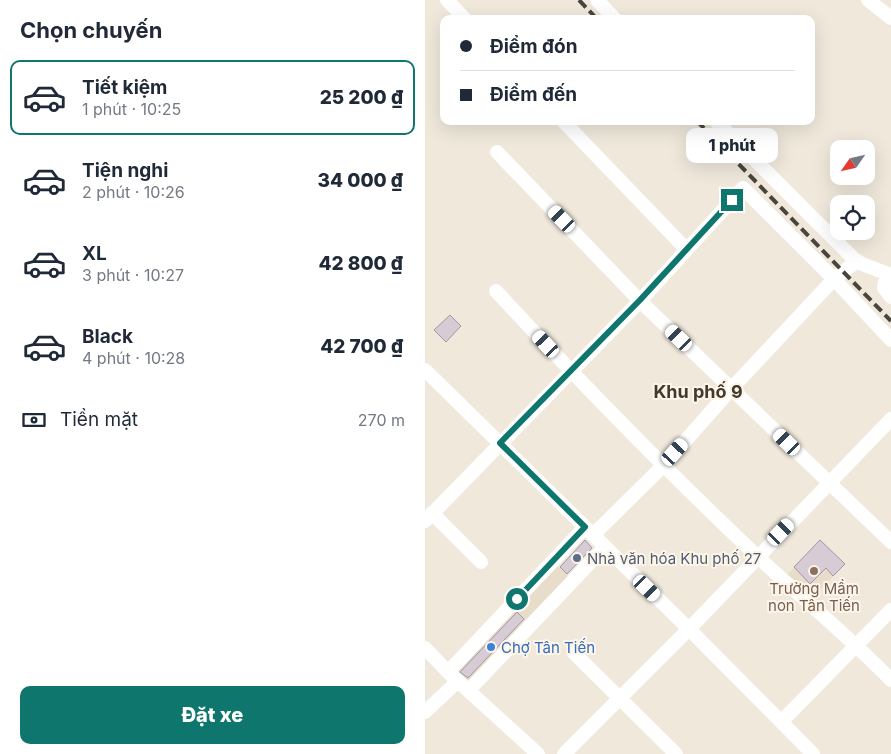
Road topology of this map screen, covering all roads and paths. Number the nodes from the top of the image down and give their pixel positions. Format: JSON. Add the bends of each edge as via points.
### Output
{"nodes":[{"id":1,"x":447,"y":0,"type":"edge"},
{"id":2,"x":597,"y":0,"type":"edge"},
{"id":3,"x":868,"y":0,"type":"edge"},
{"id":4,"x":461,"y":15,"type":"edge"},
{"id":5,"x":611,"y":15,"type":"edge"},
{"id":6,"x":891,"y":18,"type":"edge"},
{"id":7,"x":567,"y":125,"type":"edge"},
{"id":8,"x":720,"y":125,"type":"edge"},
{"id":9,"x":497,"y":152,"type":"dead end"},
{"id":10,"x":686,"y":249,"type":"junction"},
{"id":11,"x":857,"y":261,"type":"junction"},
{"id":12,"x":891,"y":275,"type":"edge"},
{"id":13,"x":834,"y":279,"type":"junction"},
{"id":14,"x":496,"y":291,"type":"dead end"},
{"id":15,"x":891,"y":297,"type":"edge"},
{"id":16,"x":640,"y":300,"type":"junction"},
{"id":17,"x":891,"y":340,"type":"edge"},
{"id":18,"x":425,"y":370,"type":"edge"},
{"id":19,"x":570,"y":371,"type":"junction"},
{"id":20,"x":731,"y":389,"type":"junction"},
{"id":21,"x":891,"y":419,"type":"edge"},
{"id":22,"x":500,"y":443,"type":"junction"},
{"id":23,"x":664,"y":465,"type":"junction"},
{"id":24,"x":829,"y":482,"type":"junction"},
{"id":25,"x":429,"y":517,"type":"edge"},
{"id":26,"x":589,"y":531,"type":"junction"},
{"id":27,"x":891,"y":542,"type":"edge"},
{"id":28,"x":605,"y":547,"type":"junction"},
{"id":29,"x":757,"y":556,"type":"junction"},
{"id":30,"x":481,"y":562,"type":"dead end"},
{"id":31,"x":891,"y":610,"type":"edge"},
{"id":32,"x":689,"y":629,"type":"junction"},
{"id":33,"x":855,"y":646,"type":"junction"},
{"id":34,"x":425,"y":648,"type":"edge"},
{"id":35,"x":574,"y":653,"type":"dead end"},
{"id":36,"x":891,"y":680,"type":"edge"},
{"id":37,"x":458,"y":681,"type":"junction"},
{"id":38,"x":619,"y":698,"type":"junction"},
{"id":39,"x":425,"y":712,"type":"edge"},
{"id":40,"x":782,"y":721,"type":"junction"},
{"id":41,"x":538,"y":754,"type":"edge"},
{"id":42,"x":564,"y":754,"type":"edge"},
{"id":43,"x":676,"y":754,"type":"edge"},
{"id":44,"x":813,"y":754,"type":"edge"}],
"edges":[{"from":1,"to":4,"type":"street"},
{"from":2,"to":5,"type":"street"},
{"from":3,"to":6,"type":"street"},
{"from":7,"to":10,"type":"street"},
{"from":8,"to":11,"type":"street"},
{"from":9,"to":16,"type":"street"},
{"from":10,"to":13,"type":"street","via":[[743,188]]},
{"from":10,"to":16,"type":"street"},
{"from":11,"to":12,"type":"street"},
{"from":11,"to":13,"type":"street"},
{"from":12,"to":15,"type":"street","via":[[884,288]]},
{"from":13,"to":17,"type":"street"},
{"from":13,"to":20,"type":"street"},
{"from":14,"to":19,"type":"street"},
{"from":16,"to":19,"type":"street"},
{"from":16,"to":20,"type":"street"},
{"from":18,"to":22,"type":"street"},
{"from":19,"to":22,"type":"street"},
{"from":19,"to":23,"type":"street"},
{"from":20,"to":23,"type":"street"},
{"from":20,"to":24,"type":"street"},
{"from":21,"to":24,"type":"street"},
{"from":22,"to":25,"type":"street"},
{"from":22,"to":26,"type":"street"},
{"from":23,"to":26,"type":"street"},
{"from":23,"to":29,"type":"street"},
{"from":24,"to":27,"type":"street"},
{"from":24,"to":29,"type":"street"},
{"from":25,"to":30,"type":"street"},
{"from":26,"to":28,"type":"street"},
{"from":26,"to":37,"type":"street"},
{"from":28,"to":32,"type":"street"},
{"from":28,"to":37,"type":"street"},
{"from":29,"to":32,"type":"street"},
{"from":29,"to":33,"type":"street"},
{"from":31,"to":33,"type":"street"},
{"from":32,"to":38,"type":"street"},
{"from":32,"to":40,"type":"street"},
{"from":33,"to":36,"type":"street"},
{"from":33,"to":40,"type":"street"},
{"from":34,"to":37,"type":"street"},
{"from":35,"to":38,"type":"street"},
{"from":37,"to":39,"type":"street"},
{"from":37,"to":41,"type":"street"},
{"from":38,"to":42,"type":"street"},
{"from":38,"to":43,"type":"street"},
{"from":40,"to":44,"type":"street"}]}
